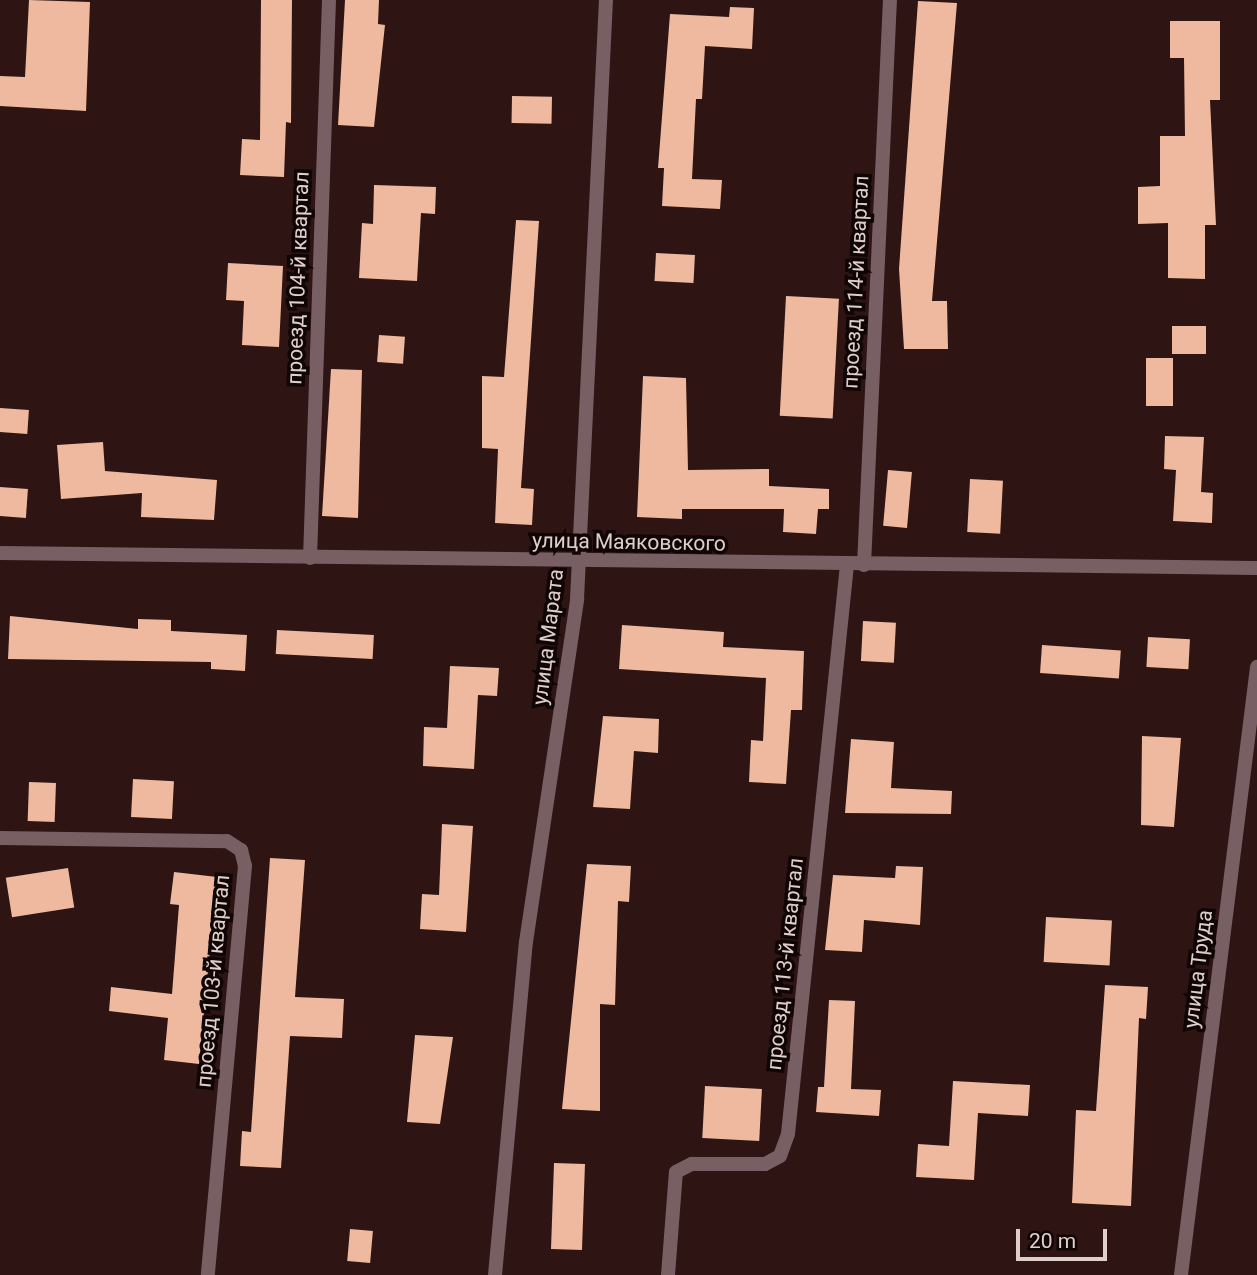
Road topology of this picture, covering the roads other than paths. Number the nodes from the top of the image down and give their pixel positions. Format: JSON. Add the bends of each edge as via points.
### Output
{"nodes":[{"id":1,"x":329,"y":0,"type":"edge"},
{"id":2,"x":606,"y":0,"type":"edge"},
{"id":3,"x":890,"y":0,"type":"edge"},
{"id":4,"x":0,"y":552,"type":"edge"},
{"id":5,"x":310,"y":558,"type":"junction"},
{"id":6,"x":578,"y":563,"type":"junction"},
{"id":7,"x":847,"y":565,"type":"junction"},
{"id":8,"x":864,"y":565,"type":"junction"},
{"id":9,"x":1257,"y":568,"type":"edge"},
{"id":10,"x":1257,"y":667,"type":"edge"},
{"id":11,"x":0,"y":838,"type":"edge"},
{"id":12,"x":208,"y":1275,"type":"edge"},
{"id":13,"x":495,"y":1275,"type":"edge"},
{"id":14,"x":668,"y":1275,"type":"edge"},
{"id":15,"x":1181,"y":1275,"type":"edge"}],
"edges":[{"from":1,"to":5,"type":"street","name":"проезд 104-й квартал"},
{"from":2,"to":6,"type":"street","name":"улица Марата"},
{"from":3,"to":8,"type":"street","name":"проезд 114-й квартал"},
{"from":4,"to":5,"type":"street","name":"улица Маяковского"},
{"from":5,"to":6,"type":"street","name":"улица Маяковского"},
{"from":6,"to":7,"type":"street","name":"улица Маяковского"},
{"from":6,"to":13,"type":"street","name":"улица Марата","via":[[526,942]]},
{"from":7,"to":8,"type":"street","name":"улица Маяковского"},
{"from":7,"to":14,"type":"street","name":"проезд 113-й квартал","via":[[788,1134],[780,1156],[765,1164],[692,1164],[676,1172]]},
{"from":8,"to":9,"type":"street","name":"улица Маяковского"},
{"from":10,"to":15,"type":"street","name":"улица Труда"},
{"from":11,"to":12,"type":"street","name":"проезд 103-й квартал","via":[[227,841],[241,850],[245,866]]}]}
